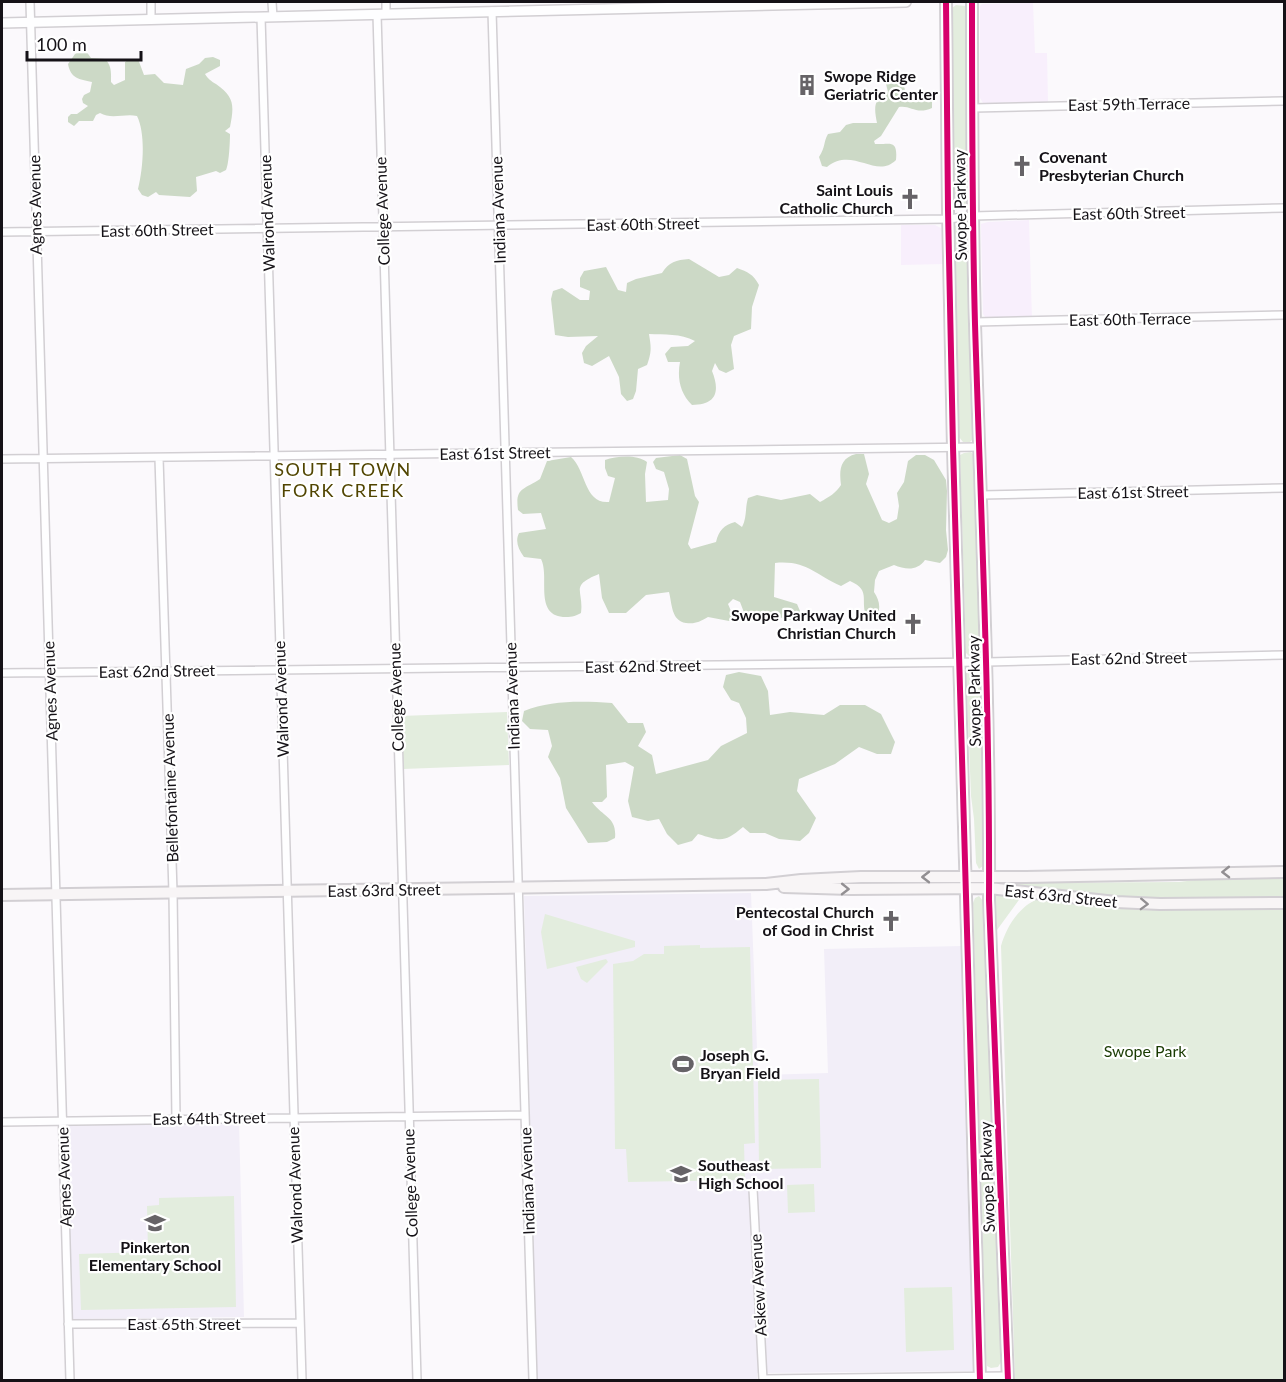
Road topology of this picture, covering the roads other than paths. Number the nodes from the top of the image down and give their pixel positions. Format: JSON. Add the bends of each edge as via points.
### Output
{"nodes":[{"id":1,"x":30,"y":2,"type":"edge"},
{"id":2,"x":151,"y":2,"type":"edge"},
{"id":3,"x":272,"y":2,"type":"edge"},
{"id":4,"x":386,"y":2,"type":"edge"},
{"id":5,"x":906,"y":2,"type":"edge"},
{"id":6,"x":946,"y":2,"type":"edge"},
{"id":7,"x":972,"y":2,"type":"edge"},
{"id":8,"x":497,"y":8,"type":"edge"},
{"id":9,"x":381,"y":14,"type":"junction"},
{"id":10,"x":261,"y":17,"type":"junction"},
{"id":11,"x":273,"y":17,"type":"junction"},
{"id":12,"x":151,"y":20,"type":"junction"},
{"id":13,"x":2,"y":23,"type":"edge"},
{"id":14,"x":31,"y":23,"type":"junction"},
{"id":15,"x":1284,"y":100,"type":"edge"},
{"id":16,"x":973,"y":108,"type":"junction"},
{"id":17,"x":1284,"y":208,"type":"edge"},
{"id":18,"x":973,"y":216,"type":"junction"},
{"id":19,"x":948,"y":219,"type":"junction"},
{"id":20,"x":499,"y":226,"type":"junction"},
{"id":21,"x":382,"y":227,"type":"junction"},
{"id":22,"x":267,"y":228,"type":"junction"},
{"id":23,"x":36,"y":231,"type":"junction"},
{"id":24,"x":2,"y":232,"type":"edge"},
{"id":25,"x":1284,"y":315,"type":"edge"},
{"id":26,"x":975,"y":322,"type":"junction"},
{"id":27,"x":953,"y":447,"type":"junction"},
{"id":28,"x":980,"y":447,"type":"junction"},
{"id":29,"x":505,"y":453,"type":"junction"},
{"id":30,"x":389,"y":455,"type":"junction"},
{"id":31,"x":274,"y":456,"type":"junction"},
{"id":32,"x":159,"y":458,"type":"junction"},
{"id":33,"x":2,"y":459,"type":"edge"},
{"id":34,"x":42,"y":459,"type":"junction"},
{"id":35,"x":1284,"y":488,"type":"edge"},
{"id":36,"x":981,"y":495,"type":"junction"},
{"id":37,"x":1284,"y":655,"type":"edge"},
{"id":38,"x":959,"y":662,"type":"junction"},
{"id":39,"x":987,"y":662,"type":"junction"},
{"id":40,"x":511,"y":667,"type":"junction"},
{"id":41,"x":395,"y":669,"type":"junction"},
{"id":42,"x":280,"y":670,"type":"junction"},
{"id":43,"x":166,"y":671,"type":"junction"},
{"id":44,"x":49,"y":672,"type":"junction"},
{"id":45,"x":2,"y":673,"type":"edge"},
{"id":46,"x":1284,"y":872,"type":"edge"},
{"id":47,"x":966,"y":882,"type":"junction"},
{"id":48,"x":990,"y":882,"type":"junction"},
{"id":49,"x":518,"y":888,"type":"junction"},
{"id":50,"x":401,"y":890,"type":"junction"},
{"id":51,"x":286,"y":891,"type":"junction"},
{"id":52,"x":173,"y":892,"type":"junction"},
{"id":53,"x":56,"y":894,"type":"junction"},
{"id":54,"x":2,"y":895,"type":"edge"},
{"id":55,"x":1284,"y":903,"type":"edge"},
{"id":56,"x":524,"y":1115,"type":"junction"},
{"id":57,"x":408,"y":1116,"type":"junction"},
{"id":58,"x":293,"y":1117,"type":"junction"},
{"id":59,"x":176,"y":1118,"type":"junction"},
{"id":60,"x":62,"y":1120,"type":"junction"},
{"id":61,"x":2,"y":1122,"type":"edge"},
{"id":62,"x":753,"y":1189,"type":"dead end"},
{"id":63,"x":300,"y":1323,"type":"junction"},
{"id":64,"x":68,"y":1324,"type":"junction"},
{"id":65,"x":877,"y":1378,"type":"edge"},
{"id":66,"x":980,"y":1378,"type":"edge"},
{"id":67,"x":1008,"y":1378,"type":"edge"},
{"id":68,"x":70,"y":1380,"type":"edge"},
{"id":69,"x":302,"y":1380,"type":"edge"},
{"id":70,"x":417,"y":1380,"type":"edge"},
{"id":71,"x":533,"y":1380,"type":"edge"},
{"id":72,"x":763,"y":1380,"type":"edge"}],
"edges":[{"from":1,"to":14,"type":"street","name":"Agnes Avenue"},
{"from":2,"to":12,"type":"street"},
{"from":3,"to":11,"type":"street"},
{"from":4,"to":9,"type":"street","name":"College Avenue"},
{"from":5,"to":8,"type":"street"},
{"from":6,"to":19,"type":"main road","name":"Swope Parkway"},
{"from":7,"to":16,"type":"main road","name":"Swope Parkway"},
{"from":8,"to":9,"type":"street"},
{"from":8,"to":20,"type":"street","name":"Indiana Avenue"},
{"from":9,"to":11,"type":"street"},
{"from":9,"to":21,"type":"street","name":"College Avenue"},
{"from":10,"to":11,"type":"street"},
{"from":10,"to":12,"type":"street"},
{"from":10,"to":22,"type":"street","name":"Walrond Avenue"},
{"from":12,"to":14,"type":"street"},
{"from":13,"to":14,"type":"street"},
{"from":14,"to":23,"type":"street","name":"Agnes Avenue"},
{"from":15,"to":16,"type":"street","name":"East 59th Terrace"},
{"from":16,"to":18,"type":"main road","name":"Swope Parkway"},
{"from":17,"to":18,"type":"street","name":"East 60th Street"},
{"from":18,"to":19,"type":"street","name":"East 60th Street"},
{"from":18,"to":26,"type":"main road","name":"Swope Parkway"},
{"from":19,"to":20,"type":"street","name":"East 60th Street"},
{"from":19,"to":27,"type":"main road","name":"Swope Parkway"},
{"from":20,"to":21,"type":"street","name":"East 60th Street"},
{"from":20,"to":29,"type":"street","name":"Indiana Avenue"},
{"from":21,"to":22,"type":"street","name":"East 60th Street"},
{"from":21,"to":30,"type":"street","name":"College Avenue"},
{"from":22,"to":23,"type":"street","name":"East 60th Street"},
{"from":22,"to":31,"type":"street","name":"Walrond Avenue"},
{"from":23,"to":24,"type":"street","name":"East 60th Street"},
{"from":23,"to":34,"type":"street","name":"Agnes Avenue"},
{"from":25,"to":26,"type":"street","name":"East 60th Terrace"},
{"from":26,"to":28,"type":"main road","name":"Swope Parkway"},
{"from":27,"to":28,"type":"street","name":"East 61st Street"},
{"from":27,"to":29,"type":"street","name":"East 61st Street"},
{"from":27,"to":38,"type":"main road","name":"Swope Parkway"},
{"from":28,"to":36,"type":"main road","name":"Swope Parkway"},
{"from":29,"to":30,"type":"street","name":"East 61st Street"},
{"from":29,"to":40,"type":"street","name":"Indiana Avenue"},
{"from":30,"to":31,"type":"street","name":"East 61st Street"},
{"from":30,"to":41,"type":"street","name":"College Avenue"},
{"from":31,"to":32,"type":"street","name":"East 61st Street"},
{"from":31,"to":42,"type":"street","name":"Walrond Avenue"},
{"from":32,"to":34,"type":"street","name":"East 61st Street"},
{"from":32,"to":43,"type":"street","name":"Bellefontaine Avenue"},
{"from":33,"to":34,"type":"street","name":"East 61st Street"},
{"from":34,"to":44,"type":"street","name":"Agnes Avenue"},
{"from":35,"to":36,"type":"street","name":"East 61st Street"},
{"from":36,"to":39,"type":"main road","name":"Swope Parkway"},
{"from":37,"to":39,"type":"street","name":"East 62nd Street"},
{"from":38,"to":39,"type":"street","name":"East 62nd Street"},
{"from":38,"to":40,"type":"street","name":"East 62nd Street"},
{"from":38,"to":47,"type":"main road","name":"Swope Parkway"},
{"from":39,"to":48,"type":"main road","name":"Swope Parkway"},
{"from":40,"to":41,"type":"street","name":"East 62nd Street"},
{"from":40,"to":49,"type":"street","name":"Indiana Avenue"},
{"from":41,"to":42,"type":"street","name":"East 62nd Street"},
{"from":41,"to":50,"type":"street","name":"College Avenue"},
{"from":42,"to":43,"type":"street","name":"East 62nd Street"},
{"from":42,"to":51,"type":"street","name":"Walrond Avenue"},
{"from":43,"to":44,"type":"street","name":"East 62nd Street"},
{"from":43,"to":52,"type":"street","name":"Bellefontaine Avenue"},
{"from":44,"to":45,"type":"street","name":"East 62nd Street"},
{"from":44,"to":53,"type":"street","name":"Agnes Avenue"},
{"from":46,"to":48,"type":"main road","name":"East 63rd Street","one_way":true},
{"from":47,"to":48,"type":"main road","name":"East 63rd Street"},
{"from":47,"to":49,"type":"main road","name":"East 63rd Street","via":[[861,877],[766,884]]},
{"from":47,"to":66,"type":"main road","name":"Swope Parkway"},
{"from":48,"to":55,"type":"main road","name":"East 63rd Street","one_way":true,"via":[[1116,902]]},
{"from":48,"to":67,"type":"main road","name":"Swope Parkway"},
{"from":49,"to":50,"type":"main road","name":"East 63rd Street"},
{"from":49,"to":56,"type":"street","name":"Indiana Avenue"},
{"from":50,"to":51,"type":"main road","name":"East 63rd Street"},
{"from":50,"to":57,"type":"street","name":"College Avenue"},
{"from":51,"to":52,"type":"main road","name":"East 63rd Street"},
{"from":51,"to":58,"type":"street","name":"Walrond Avenue"},
{"from":52,"to":53,"type":"main road","name":"East 63rd Street"},
{"from":52,"to":59,"type":"street","name":"Bellefontaine Avenue"},
{"from":53,"to":54,"type":"main road","name":"East 63rd Street"},
{"from":53,"to":60,"type":"street","name":"Agnes Avenue"},
{"from":56,"to":57,"type":"street","name":"East 64th Street"},
{"from":56,"to":71,"type":"street","name":"Indiana Avenue"},
{"from":57,"to":58,"type":"street","name":"East 64th Street"},
{"from":57,"to":70,"type":"street","name":"College Avenue"},
{"from":58,"to":59,"type":"street","name":"East 64th Street"},
{"from":58,"to":63,"type":"street","name":"Walrond Avenue"},
{"from":59,"to":60,"type":"street","name":"East 64th Street"},
{"from":60,"to":61,"type":"street","name":"East 64th Street"},
{"from":60,"to":64,"type":"street","name":"Agnes Avenue"},
{"from":62,"to":72,"type":"street","name":"Askew Avenue"},
{"from":63,"to":64,"type":"street","name":"East 65th Street"},
{"from":63,"to":69,"type":"street","name":"Walrond Avenue"},
{"from":64,"to":68,"type":"street","name":"Agnes Avenue"},
{"from":65,"to":66,"type":"street"},
{"from":65,"to":72,"type":"street"},
{"from":66,"to":67,"type":"street"}]}
